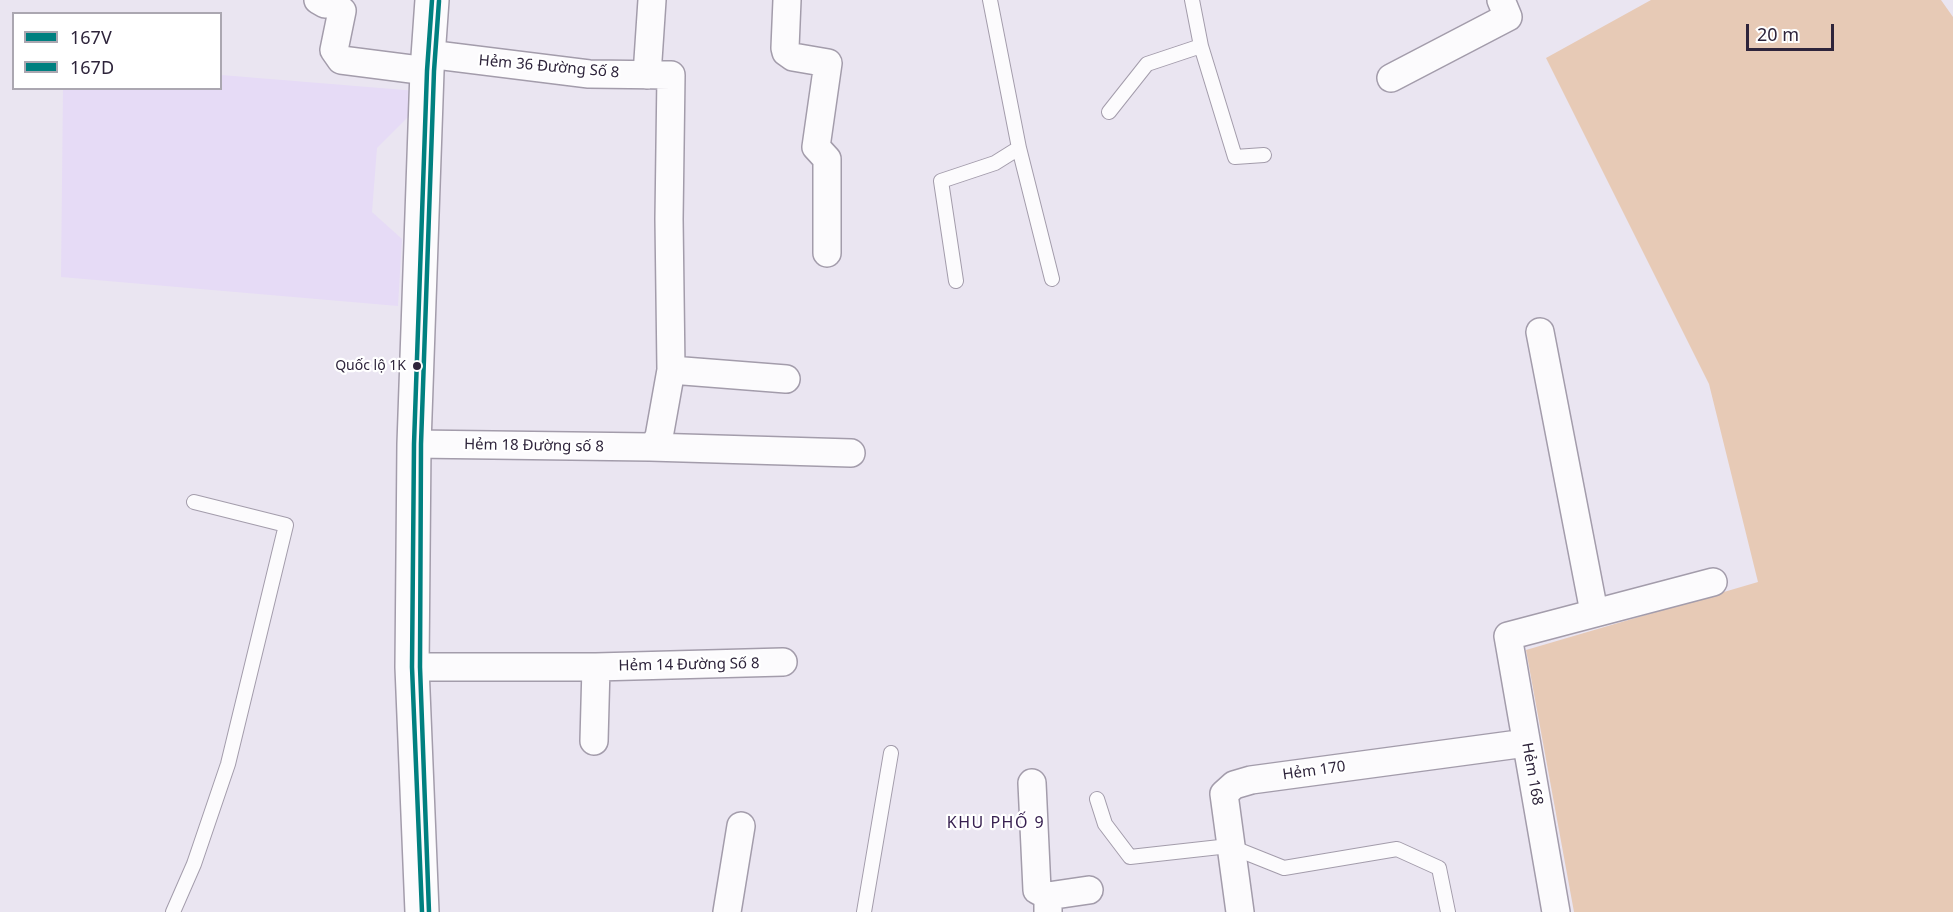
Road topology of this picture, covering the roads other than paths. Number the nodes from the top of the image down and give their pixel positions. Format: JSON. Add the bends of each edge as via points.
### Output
{"nodes":[{"id":1,"x":318,"y":0,"type":"edge"},
{"id":2,"x":432,"y":0,"type":"edge"},
{"id":3,"x":652,"y":0,"type":"edge"},
{"id":4,"x":788,"y":0,"type":"edge"},
{"id":5,"x":990,"y":0,"type":"edge"},
{"id":6,"x":1192,"y":0,"type":"edge"},
{"id":7,"x":1502,"y":0,"type":"edge"},
{"id":8,"x":1201,"y":46,"type":"junction"},
{"id":9,"x":428,"y":62,"type":"junction"},
{"id":10,"x":659,"y":75,"type":"junction"},
{"id":11,"x":1391,"y":78,"type":"dead end"},
{"id":12,"x":1109,"y":112,"type":"dead end"},
{"id":13,"x":1019,"y":148,"type":"junction"},
{"id":14,"x":1264,"y":155,"type":"dead end"},
{"id":15,"x":827,"y":253,"type":"dead end"},
{"id":16,"x":1052,"y":279,"type":"dead end"},
{"id":17,"x":956,"y":281,"type":"dead end"},
{"id":18,"x":1540,"y":332,"type":"dead end"},
{"id":19,"x":671,"y":370,"type":"junction"},
{"id":20,"x":786,"y":379,"type":"dead end"},
{"id":21,"x":414,"y":444,"type":"junction"},
{"id":22,"x":652,"y":446,"type":"junction"},
{"id":23,"x":851,"y":453,"type":"dead end"},
{"id":24,"x":195,"y":502,"type":"dead end"},
{"id":25,"x":1713,"y":582,"type":"dead end"},
{"id":26,"x":1594,"y":612,"type":"junction"},
{"id":27,"x":783,"y":662,"type":"dead end"},
{"id":28,"x":412,"y":667,"type":"junction"},
{"id":29,"x":596,"y":667,"type":"junction"},
{"id":30,"x":594,"y":741,"type":"dead end"},
{"id":31,"x":1526,"y":743,"type":"junction"},
{"id":32,"x":891,"y":753,"type":"dead end"},
{"id":33,"x":1032,"y":783,"type":"dead end"},
{"id":34,"x":1098,"y":799,"type":"dead end"},
{"id":35,"x":741,"y":826,"type":"dead end"},
{"id":36,"x":1229,"y":846,"type":"junction"},
{"id":37,"x":1089,"y":890,"type":"dead end"},
{"id":38,"x":1048,"y":904,"type":"edge"},
{"id":39,"x":173,"y":912,"type":"edge"},
{"id":40,"x":422,"y":912,"type":"edge"},
{"id":41,"x":727,"y":912,"type":"edge"},
{"id":42,"x":864,"y":912,"type":"edge"},
{"id":43,"x":1240,"y":912,"type":"edge"},
{"id":44,"x":1448,"y":912,"type":"edge"},
{"id":45,"x":1556,"y":912,"type":"edge"}],
"edges":[{"from":1,"to":9,"type":"street","name":"Hẻm 36 Đường Số 8","via":[[342,11],[334,50],[341,60]]},
{"from":2,"to":9,"type":"street"},
{"from":3,"to":10,"type":"street"},
{"from":4,"to":15,"type":"street","via":[[786,52],[793,57],[828,63],[816,147],[827,159]]},
{"from":5,"to":13,"type":"lane"},
{"from":6,"to":8,"type":"lane"},
{"from":7,"to":11,"type":"street","via":[[1508,17]]},
{"from":8,"to":12,"type":"lane","via":[[1147,64]]},
{"from":8,"to":14,"type":"lane","via":[[1235,157]]},
{"from":9,"to":10,"type":"street","name":"Hẻm 36 Đường Số 8"},
{"from":9,"to":21,"type":"street"},
{"from":10,"to":19,"type":"street","via":[[669,219]]},
{"from":13,"to":16,"type":"lane"},
{"from":13,"to":17,"type":"lane","via":[[995,163],[941,181]]},
{"from":18,"to":26,"type":"street"},
{"from":19,"to":20,"type":"street"},
{"from":19,"to":22,"type":"street","via":[[659,437]]},
{"from":21,"to":22,"type":"street","name":"Hẻm 18 Đường số 8"},
{"from":21,"to":28,"type":"street"},
{"from":22,"to":23,"type":"street","name":"Hẻm 18 Đường số 8"},
{"from":24,"to":39,"type":"lane","via":[[286,525],[228,764]]},
{"from":25,"to":26,"type":"street"},
{"from":26,"to":31,"type":"street","name":"Hẻm 168","via":[[1508,636]]},
{"from":27,"to":29,"type":"street","name":"Hẻm 14 Đường Số 8"},
{"from":28,"to":29,"type":"street","name":"Hẻm 14 Đường Số 8"},
{"from":28,"to":40,"type":"street"},
{"from":29,"to":30,"type":"street","name":"Hẻm 14 Đường Số 8"},
{"from":31,"to":36,"type":"street","name":"Hẻm 170","via":[[1234,785],[1224,794]]},
{"from":31,"to":45,"type":"street","name":"Hẻm 168"},
{"from":32,"to":42,"type":"lane"},
{"from":33,"to":38,"type":"street","via":[[1037,890]]},
{"from":34,"to":36,"type":"lane","via":[[1105,824],[1130,857]]},
{"from":35,"to":41,"type":"street"},
{"from":36,"to":43,"type":"street","name":"Hẻm 170"},
{"from":36,"to":44,"type":"lane","via":[[1284,868],[1397,849],[1439,868]]},
{"from":37,"to":38,"type":"street"}]}
